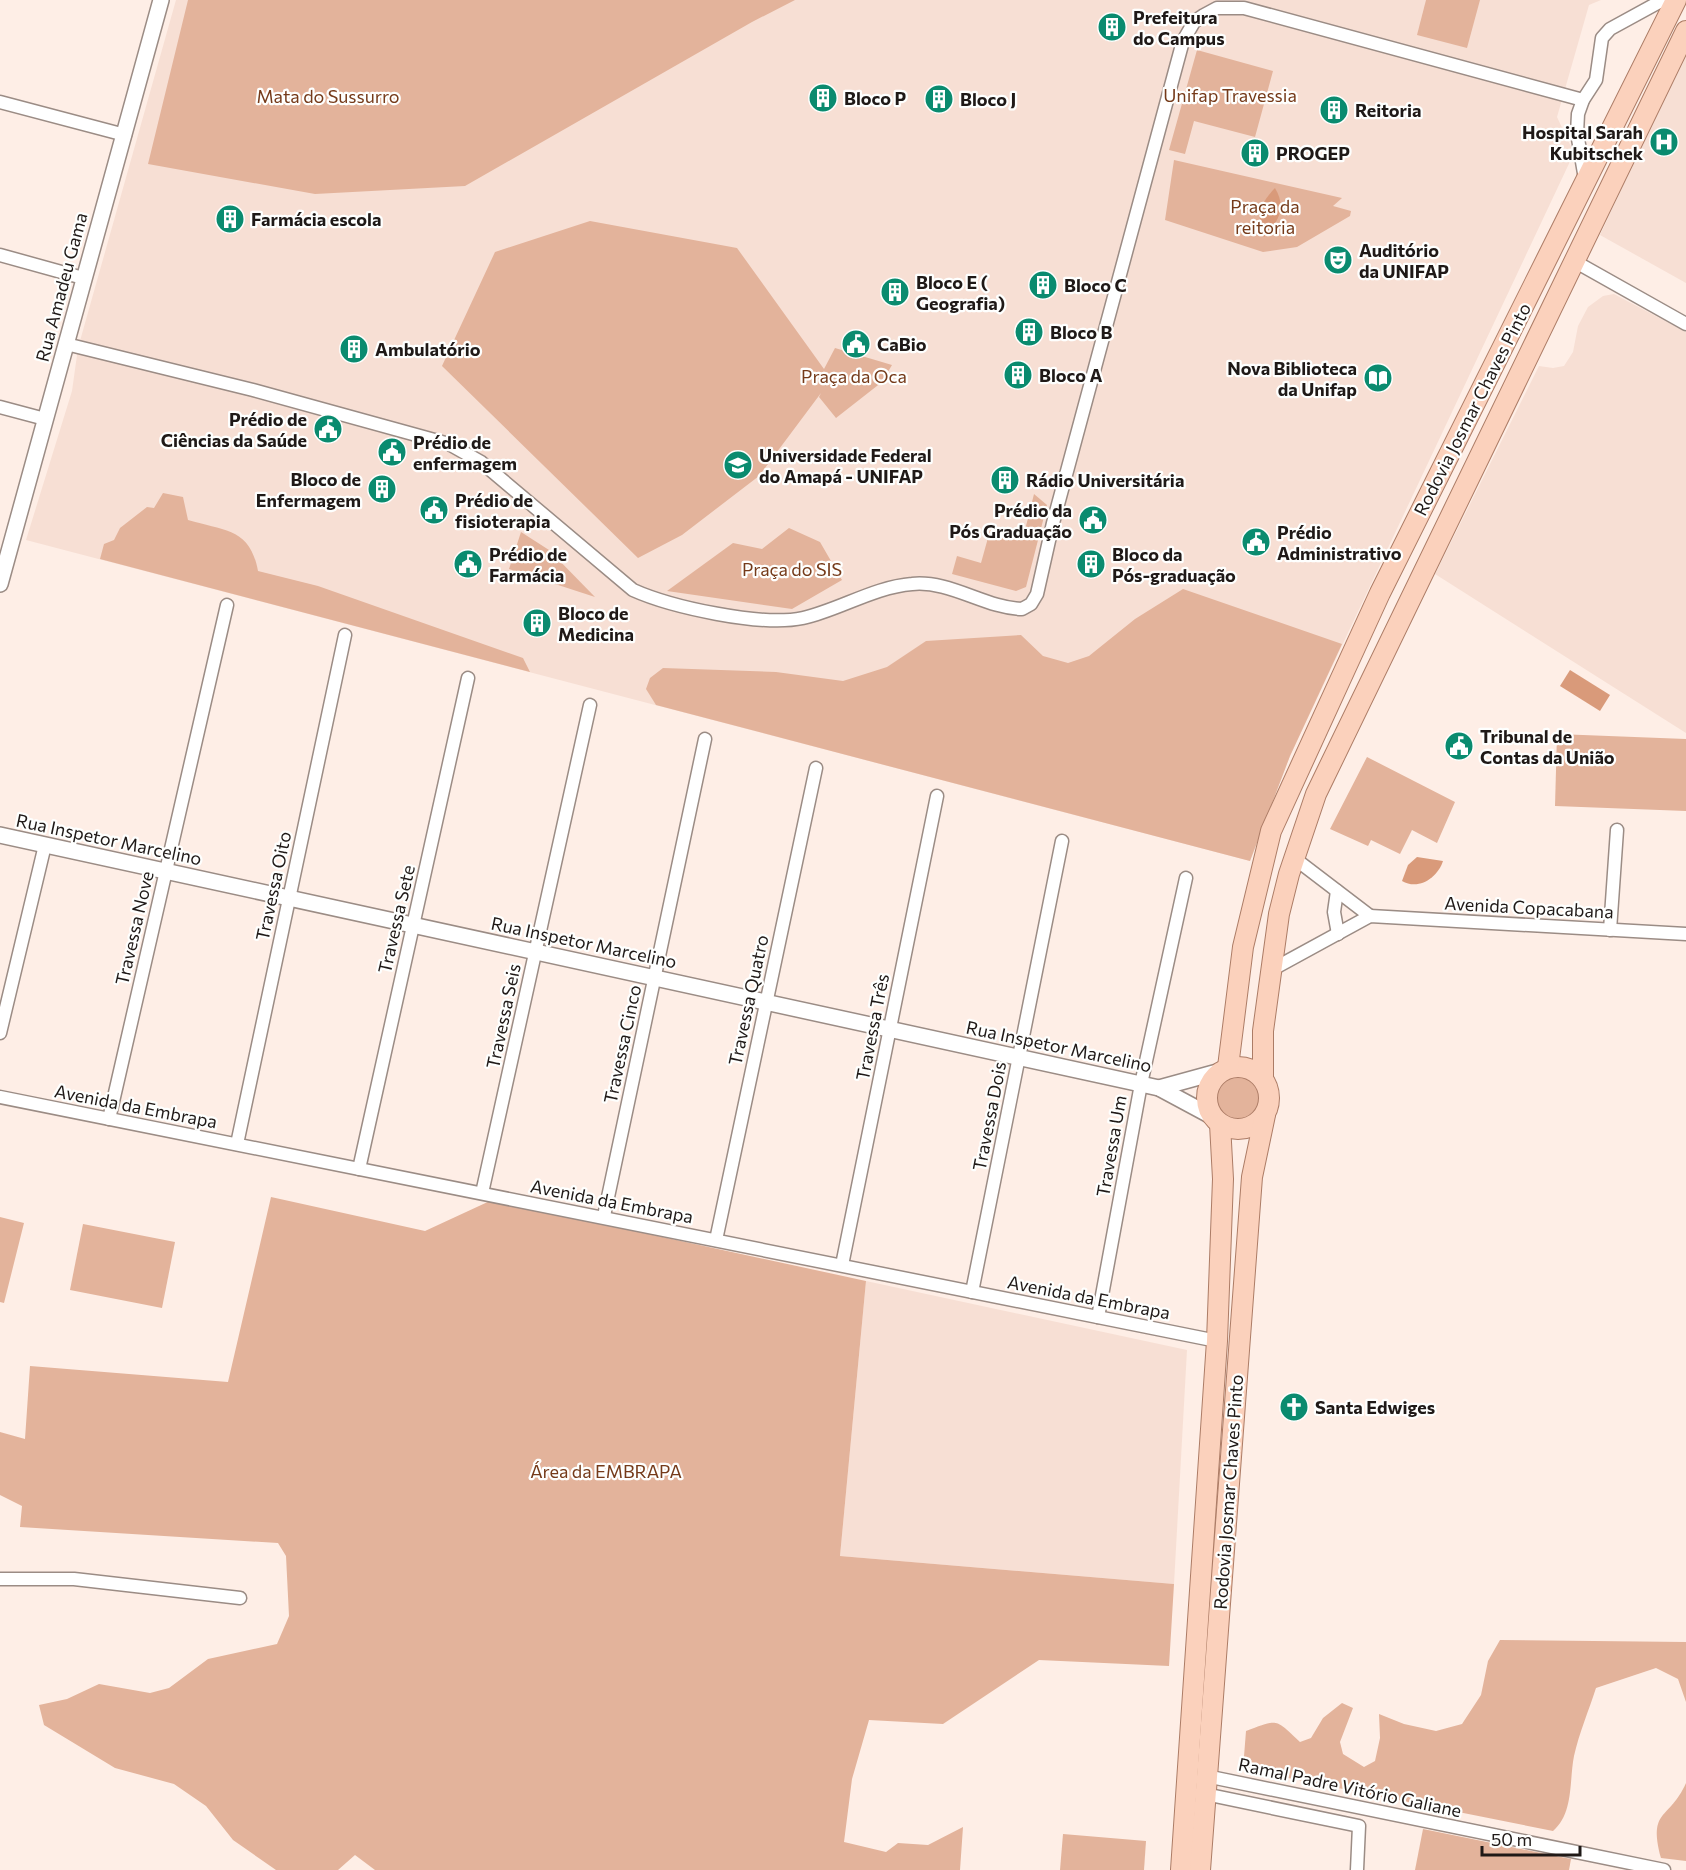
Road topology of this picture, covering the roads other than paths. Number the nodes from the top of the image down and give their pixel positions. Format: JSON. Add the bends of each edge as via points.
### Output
{"nodes":[{"id":1,"x":160,"y":0,"type":"edge"},
{"id":2,"x":1663,"y":0,"type":"edge"},
{"id":3,"x":1676,"y":0,"type":"edge"},
{"id":4,"x":1686,"y":31,"type":"edge"},
{"id":5,"x":1582,"y":100,"type":"junction"},
{"id":6,"x":0,"y":102,"type":"edge"},
{"id":7,"x":124,"y":135,"type":"junction"},
{"id":8,"x":1586,"y":181,"type":"junction"},
{"id":9,"x":0,"y":255,"type":"edge"},
{"id":10,"x":1575,"y":261,"type":"junction"},
{"id":11,"x":83,"y":278,"type":"junction"},
{"id":12,"x":1686,"y":324,"type":"edge"},
{"id":13,"x":66,"y":344,"type":"junction"},
{"id":14,"x":0,"y":407,"type":"edge"},
{"id":15,"x":45,"y":419,"type":"junction"},
{"id":16,"x":3,"y":560,"type":"edge"},
{"id":17,"x":0,"y":584,"type":"edge"},
{"id":18,"x":227,"y":605,"type":"dead end"},
{"id":19,"x":345,"y":635,"type":"dead end"},
{"id":20,"x":468,"y":678,"type":"dead end"},
{"id":21,"x":590,"y":705,"type":"dead end"},
{"id":22,"x":705,"y":739,"type":"dead end"},
{"id":23,"x":816,"y":768,"type":"dead end"},
{"id":24,"x":937,"y":796,"type":"dead end"},
{"id":25,"x":1617,"y":830,"type":"dead end"},
{"id":26,"x":0,"y":835,"type":"edge"},
{"id":27,"x":1062,"y":841,"type":"dead end"},
{"id":28,"x":45,"y":844,"type":"junction"},
{"id":29,"x":1294,"y":858,"type":"junction"},
{"id":30,"x":166,"y":871,"type":"junction"},
{"id":31,"x":1186,"y":878,"type":"dead end"},
{"id":32,"x":1337,"y":891,"type":"junction"},
{"id":33,"x":289,"y":898,"type":"junction"},
{"id":34,"x":1370,"y":916,"type":"junction"},
{"id":35,"x":413,"y":925,"type":"junction"},
{"id":36,"x":1610,"y":930,"type":"junction"},
{"id":37,"x":1338,"y":934,"type":"junction"},
{"id":38,"x":1686,"y":934,"type":"edge"},
{"id":39,"x":536,"y":952,"type":"junction"},
{"id":40,"x":1273,"y":969,"type":"junction"},
{"id":41,"x":654,"y":978,"type":"junction"},
{"id":42,"x":766,"y":1002,"type":"junction"},
{"id":43,"x":890,"y":1029,"type":"junction"},
{"id":44,"x":0,"y":1033,"type":"edge"},
{"id":45,"x":1019,"y":1057,"type":"junction"},
{"id":46,"x":1225,"y":1069,"type":"junction"},
{"id":47,"x":1263,"y":1078,"type":"junction"},
{"id":48,"x":1141,"y":1084,"type":"junction"},
{"id":49,"x":1159,"y":1088,"type":"junction"},
{"id":50,"x":0,"y":1097,"type":"edge"},
{"id":51,"x":1265,"y":1115,"type":"junction"},
{"id":52,"x":109,"y":1119,"type":"junction"},
{"id":53,"x":1217,"y":1120,"type":"junction"},
{"id":54,"x":237,"y":1144,"type":"junction"},
{"id":55,"x":359,"y":1169,"type":"junction"},
{"id":56,"x":482,"y":1194,"type":"junction"},
{"id":57,"x":604,"y":1216,"type":"junction"},
{"id":58,"x":716,"y":1240,"type":"junction"},
{"id":59,"x":842,"y":1265,"type":"junction"},
{"id":60,"x":972,"y":1292,"type":"junction"},
{"id":61,"x":1098,"y":1317,"type":"junction"},
{"id":62,"x":1217,"y":1341,"type":"junction"},
{"id":63,"x":0,"y":1579,"type":"edge"},
{"id":64,"x":240,"y":1598,"type":"dead end"},
{"id":65,"x":1205,"y":1785,"type":"junction"},
{"id":66,"x":1181,"y":1870,"type":"edge"},
{"id":67,"x":1200,"y":1870,"type":"edge"},
{"id":68,"x":1357,"y":1870,"type":"edge"},
{"id":69,"x":1664,"y":1870,"type":"edge"}],
"edges":[{"from":1,"to":7,"type":"street","name":"Rua Amadeu Gama"},
{"from":2,"to":5,"type":"street","via":[[1610,29],[1602,38],[1596,80]]},
{"from":3,"to":8,"type":"main road","name":"Rodovia Josmar Chaves Pinto"},
{"from":4,"to":10,"type":"main road","name":"Rodovia Josmar Chaves Pinto"},
{"from":5,"to":8,"type":"street","via":[[1577,133]]},
{"from":5,"to":13,"type":"street","via":[[1244,8],[1217,8],[1194,22],[1183,41],[1151,155],[1037,594],[1022,609],[936,585],[913,583],[791,620],[701,610],[650,597],[633,590],[481,462],[449,444]]},
{"from":6,"to":7,"type":"street"},
{"from":7,"to":11,"type":"street","name":"Rua Amadeu Gama"},
{"from":8,"to":46,"type":"main road","name":"Rodovia Josmar Chaves Pinto","via":[[1380,593],[1270,831],[1244,947]]},
{"from":9,"to":11,"type":"street"},
{"from":10,"to":12,"type":"street"},
{"from":10,"to":29,"type":"main road","name":"Rodovia Josmar Chaves Pinto","via":[[1316,794]]},
{"from":11,"to":13,"type":"street","name":"Rua Amadeu Gama"},
{"from":13,"to":15,"type":"street","name":"Rua Amadeu Gama"},
{"from":14,"to":15,"type":"street"},
{"from":15,"to":16,"type":"street","name":"Rua Amadeu Gama"},
{"from":16,"to":17,"type":"street","name":"Rua Amadeu Gama"},
{"from":18,"to":30,"type":"street","name":"Travessa Nove"},
{"from":19,"to":33,"type":"street","name":"Travessa Oito"},
{"from":20,"to":35,"type":"street","name":"Travessa Sete"},
{"from":21,"to":39,"type":"street","name":"Travessa Seis"},
{"from":22,"to":41,"type":"street","name":"Travessa Cinco"},
{"from":23,"to":42,"type":"street","name":"Travessa Quatro"},
{"from":24,"to":43,"type":"street","name":"Travessa Três"},
{"from":25,"to":36,"type":"street"},
{"from":26,"to":28,"type":"street","name":"Rua Inspetor Marcelino"},
{"from":27,"to":45,"type":"street","name":"Travessa Dois"},
{"from":28,"to":30,"type":"street","name":"Rua Inspetor Marcelino"},
{"from":28,"to":44,"type":"street"},
{"from":29,"to":32,"type":"street"},
{"from":29,"to":40,"type":"main road","name":"Rodovia Josmar Chaves Pinto","via":[[1279,915]]},
{"from":30,"to":33,"type":"street","name":"Rua Inspetor Marcelino"},
{"from":30,"to":52,"type":"street","name":"Travessa Nove"},
{"from":31,"to":48,"type":"street","name":"Travessa Um"},
{"from":32,"to":34,"type":"street"},
{"from":32,"to":37,"type":"street","via":[[1334,912]]},
{"from":33,"to":35,"type":"street","name":"Rua Inspetor Marcelino"},
{"from":33,"to":54,"type":"street","name":"Travessa Oito"},
{"from":34,"to":36,"type":"street","name":"Avenida Copacabana"},
{"from":34,"to":37,"type":"street"},
{"from":35,"to":39,"type":"street","name":"Rua Inspetor Marcelino"},
{"from":35,"to":55,"type":"street","name":"Travessa Sete"},
{"from":36,"to":38,"type":"street","name":"Avenida Copacabana"},
{"from":37,"to":40,"type":"street"},
{"from":39,"to":41,"type":"street","name":"Rua Inspetor Marcelino"},
{"from":39,"to":56,"type":"street","name":"Travessa Seis"},
{"from":40,"to":47,"type":"main road","name":"Rodovia Josmar Chaves Pinto","via":[[1263,1031]]},
{"from":41,"to":42,"type":"street","name":"Rua Inspetor Marcelino"},
{"from":41,"to":57,"type":"street","name":"Travessa Cinco"},
{"from":42,"to":43,"type":"street","name":"Rua Inspetor Marcelino"},
{"from":42,"to":58,"type":"street","name":"Travessa Quatro"},
{"from":43,"to":45,"type":"street","name":"Rua Inspetor Marcelino"},
{"from":43,"to":59,"type":"street","name":"Travessa Três"},
{"from":45,"to":48,"type":"street","name":"Rua Inspetor Marcelino"},
{"from":45,"to":60,"type":"street","name":"Travessa Dois"},
{"from":46,"to":47,"type":"main road","via":[[1247,1067]]},
{"from":46,"to":49,"type":"street","name":"Rua Inspetor Marcelino"},
{"from":46,"to":53,"type":"main road","name":"Rodovia Josmar Chaves Pinto","via":[[1212,1080],[1206,1092],[1207,1106]]},
{"from":47,"to":51,"type":"main road","name":"Rodovia Josmar Chaves Pinto","via":[[1270,1096]]},
{"from":48,"to":49,"type":"street","name":"Rua Inspetor Marcelino"},
{"from":48,"to":61,"type":"street","name":"Travessa Um"},
{"from":49,"to":53,"type":"street","name":"Rua Inspetor Marcelino"},
{"from":50,"to":52,"type":"street","name":"Avenida da Embrapa"},
{"from":51,"to":53,"type":"main road","via":[[1254,1125],[1241,1129]]},
{"from":51,"to":65,"type":"main road","name":"Rodovia Josmar Chaves Pinto","via":[[1252,1177]]},
{"from":52,"to":54,"type":"street","name":"Avenida da Embrapa"},
{"from":53,"to":62,"type":"main road","name":"Rodovia Josmar Chaves Pinto","via":[[1223,1179]]},
{"from":54,"to":55,"type":"street","name":"Avenida da Embrapa"},
{"from":55,"to":56,"type":"street","name":"Avenida da Embrapa"},
{"from":56,"to":57,"type":"street","name":"Avenida da Embrapa"},
{"from":57,"to":58,"type":"street","name":"Avenida da Embrapa"},
{"from":58,"to":59,"type":"street","name":"Avenida da Embrapa"},
{"from":59,"to":60,"type":"street","name":"Avenida da Embrapa"},
{"from":60,"to":61,"type":"street","name":"Avenida da Embrapa"},
{"from":61,"to":62,"type":"street","name":"Avenida da Embrapa"},
{"from":62,"to":66,"type":"main road","name":"Rodovia Josmar Chaves Pinto"},
{"from":63,"to":64,"type":"street","via":[[74,1579]]},
{"from":65,"to":67,"type":"main road","name":"Rodovia Josmar Chaves Pinto"},
{"from":65,"to":68,"type":"street","via":[[1359,1826]]},
{"from":65,"to":69,"type":"street","name":"Ramal Padre Vitório Galiane"}]}
